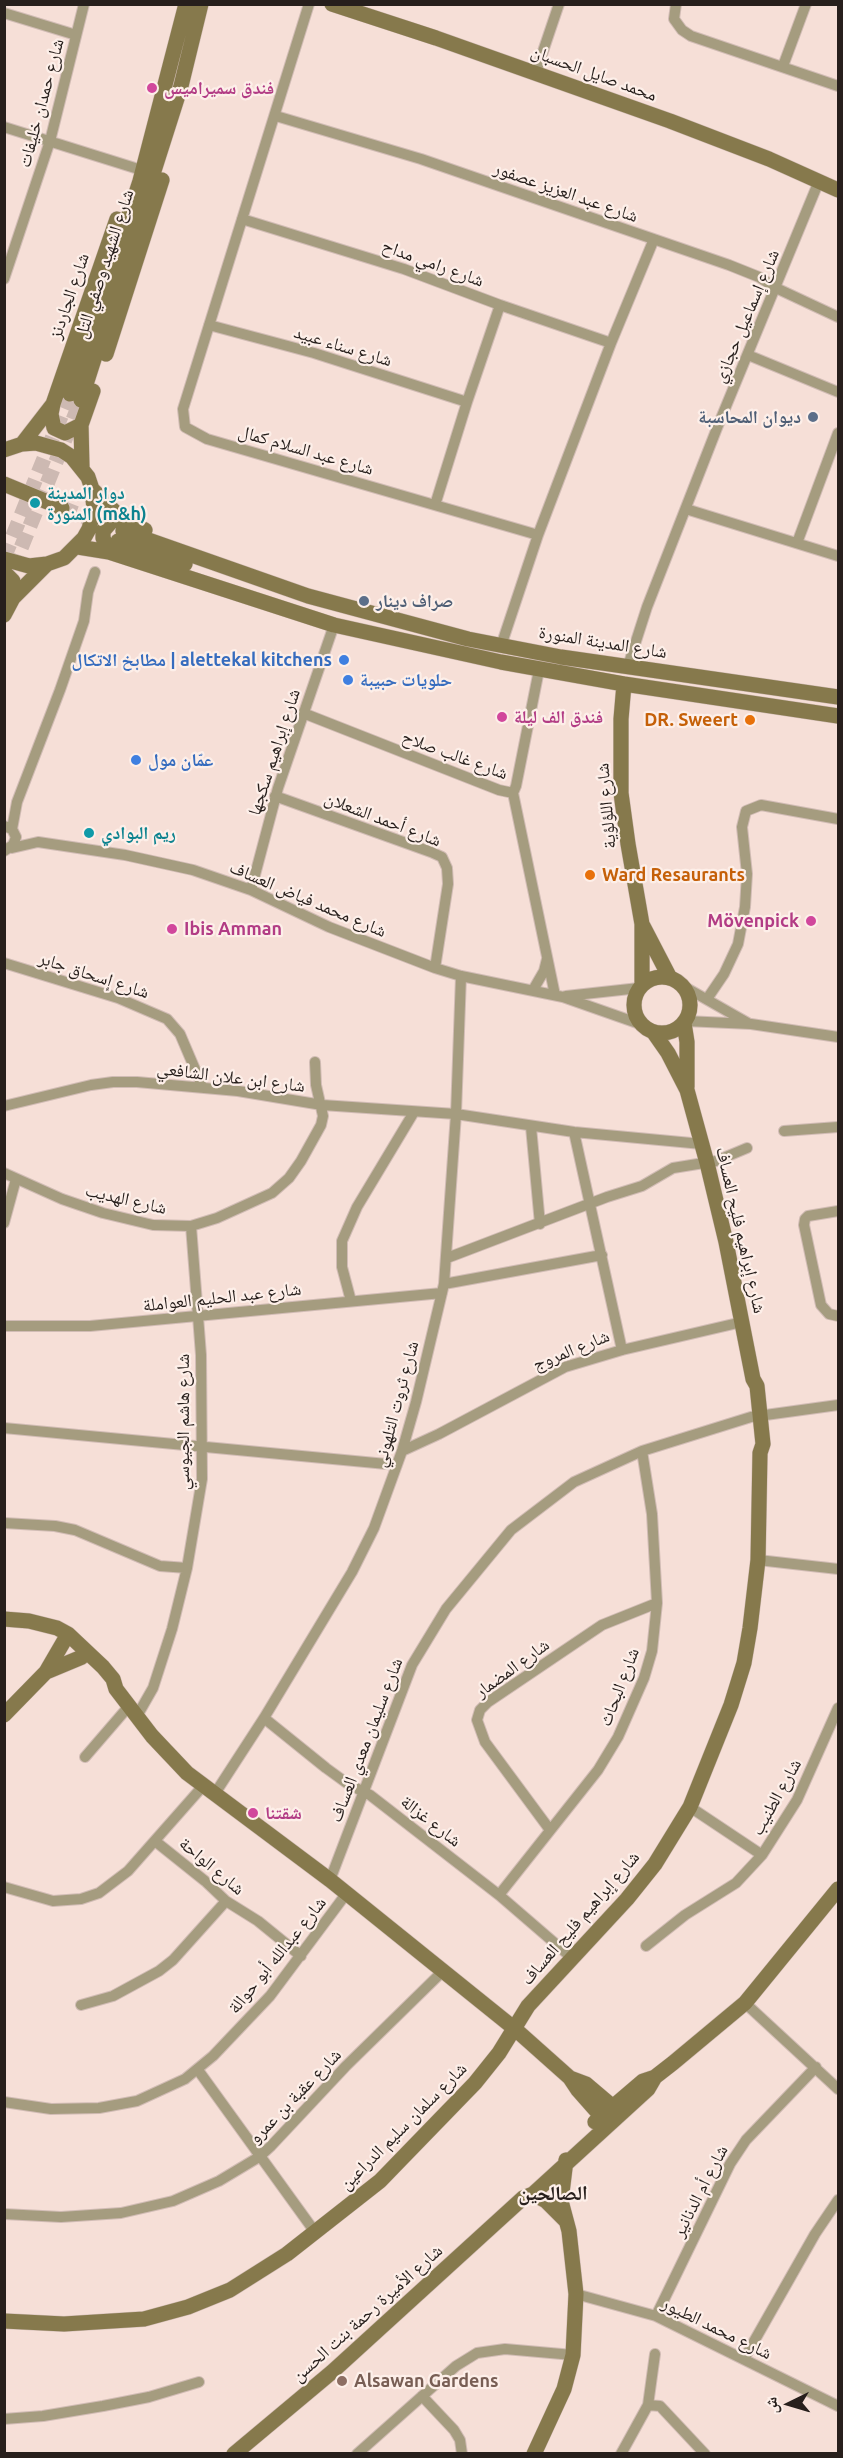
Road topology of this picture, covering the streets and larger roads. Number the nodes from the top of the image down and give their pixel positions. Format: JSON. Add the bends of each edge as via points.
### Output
{"nodes":[{"id":1,"x":84,"y":4,"type":"edge"},
{"id":2,"x":186,"y":4,"type":"edge"},
{"id":3,"x":201,"y":4,"type":"edge"},
{"id":4,"x":309,"y":4,"type":"edge"},
{"id":5,"x":332,"y":4,"type":"edge"},
{"id":6,"x":559,"y":4,"type":"edge"},
{"id":7,"x":676,"y":4,"type":"edge"},
{"id":8,"x":806,"y":4,"type":"edge"},
{"id":9,"x":4,"y":13,"type":"edge"},
{"id":10,"x":76,"y":35,"type":"junction"},
{"id":11,"x":783,"y":66,"type":"junction"},
{"id":12,"x":536,"y":72,"type":"junction"},
{"id":13,"x":838,"y":86,"type":"edge"},
{"id":14,"x":165,"y":114,"type":"junction"},
{"id":15,"x":276,"y":116,"type":"junction"},
{"id":16,"x":4,"y":127,"type":"edge"},
{"id":17,"x":50,"y":141,"type":"junction"},
{"id":18,"x":135,"y":168,"type":"junction"},
{"id":19,"x":819,"y":182,"type":"junction"},
{"id":20,"x":838,"y":190,"type":"edge"},
{"id":21,"x":242,"y":219,"type":"junction"},
{"id":22,"x":654,"y":239,"type":"junction"},
{"id":23,"x":9,"y":250,"type":"edge"},
{"id":24,"x":4,"y":279,"type":"edge"},
{"id":25,"x":776,"y":288,"type":"junction"},
{"id":26,"x":500,"y":305,"type":"junction"},
{"id":27,"x":838,"y":317,"type":"edge"},
{"id":28,"x":209,"y":325,"type":"junction"},
{"id":29,"x":611,"y":343,"type":"junction"},
{"id":30,"x":748,"y":355,"type":"junction"},
{"id":31,"x":838,"y":392,"type":"edge"},
{"id":32,"x":76,"y":397,"type":"tunnel mouth"},
{"id":33,"x":466,"y":402,"type":"junction"},
{"id":34,"x":53,"y":404,"type":"junction"},
{"id":35,"x":81,"y":425,"type":"junction"},
{"id":36,"x":838,"y":433,"type":"edge"},
{"id":37,"x":22,"y":444,"type":"junction"},
{"id":38,"x":4,"y":450,"type":"edge"},
{"id":39,"x":82,"y":467,"type":"junction"},
{"id":40,"x":4,"y":484,"type":"edge"},
{"id":41,"x":92,"y":489,"type":"junction"},
{"id":42,"x":4,"y":494,"type":"edge"},
{"id":43,"x":435,"y":505,"type":"junction"},
{"id":44,"x":686,"y":509,"type":"junction"},
{"id":45,"x":118,"y":535,"type":"junction"},
{"id":46,"x":538,"y":535,"type":"junction"},
{"id":47,"x":797,"y":543,"type":"junction"},
{"id":48,"x":78,"y":547,"type":"junction"},
{"id":49,"x":838,"y":556,"type":"edge"},
{"id":50,"x":4,"y":559,"type":"edge"},
{"id":51,"x":47,"y":564,"type":"junction"},
{"id":52,"x":4,"y":572,"type":"edge"},
{"id":53,"x":95,"y":572,"type":"dead end"},
{"id":54,"x":13,"y":598,"type":"junction"},
{"id":55,"x":4,"y":615,"type":"edge"},
{"id":56,"x":334,"y":625,"type":"junction"},
{"id":57,"x":371,"y":632,"type":"junction"},
{"id":58,"x":501,"y":646,"type":"junction"},
{"id":59,"x":628,"y":666,"type":"junction"},
{"id":60,"x":539,"y":670,"type":"junction"},
{"id":61,"x":624,"y":684,"type":"junction"},
{"id":62,"x":838,"y":697,"type":"edge"},
{"id":63,"x":303,"y":712,"type":"junction"},
{"id":64,"x":838,"y":716,"type":"edge"},
{"id":65,"x":513,"y":793,"type":"junction"},
{"id":66,"x":275,"y":796,"type":"junction"},
{"id":67,"x":17,"y":802,"type":"junction"},
{"id":68,"x":4,"y":819,"type":"edge"},
{"id":69,"x":838,"y":819,"type":"edge"},
{"id":70,"x":10,"y":829,"type":"edge"},
{"id":71,"x":38,"y":842,"type":"junction"},
{"id":72,"x":8,"y":849,"type":"edge"},
{"id":73,"x":251,"y":890,"type":"junction"},
{"id":74,"x":642,"y":924,"type":"junction"},
{"id":75,"x":548,"y":959,"type":"junction"},
{"id":76,"x":4,"y":963,"type":"edge"},
{"id":77,"x":435,"y":968,"type":"junction"},
{"id":78,"x":462,"y":976,"type":"junction"},
{"id":79,"x":676,"y":982,"type":"junction"},
{"id":80,"x":640,"y":986,"type":"junction"},
{"id":81,"x":533,"y":990,"type":"junction"},
{"id":82,"x":559,"y":996,"type":"junction"},
{"id":83,"x":707,"y":999,"type":"junction"},
{"id":84,"x":685,"y":1022,"type":"junction"},
{"id":85,"x":639,"y":1024,"type":"junction"},
{"id":86,"x":751,"y":1024,"type":"junction"},
{"id":87,"x":654,"y":1033,"type":"junction"},
{"id":88,"x":838,"y":1037,"type":"edge"},
{"id":89,"x":315,"y":1062,"type":"dead end"},
{"id":90,"x":203,"y":1088,"type":"junction"},
{"id":91,"x":687,"y":1090,"type":"junction"},
{"id":92,"x":322,"y":1105,"type":"junction"},
{"id":93,"x":4,"y":1106,"type":"edge"},
{"id":94,"x":414,"y":1112,"type":"junction"},
{"id":95,"x":456,"y":1114,"type":"junction"},
{"id":96,"x":531,"y":1127,"type":"junction"},
{"id":97,"x":838,"y":1127,"type":"edge"},
{"id":98,"x":784,"y":1131,"type":"dead end"},
{"id":99,"x":574,"y":1132,"type":"junction"},
{"id":100,"x":702,"y":1144,"type":"junction"},
{"id":101,"x":747,"y":1148,"type":"dead end"},
{"id":102,"x":707,"y":1162,"type":"junction"},
{"id":103,"x":4,"y":1173,"type":"edge"},
{"id":104,"x":16,"y":1179,"type":"junction"},
{"id":105,"x":591,"y":1203,"type":"junction"},
{"id":106,"x":838,"y":1211,"type":"edge"},
{"id":107,"x":4,"y":1223,"type":"edge"},
{"id":108,"x":540,"y":1224,"type":"junction"},
{"id":109,"x":191,"y":1226,"type":"junction"},
{"id":110,"x":602,"y":1255,"type":"junction"},
{"id":111,"x":447,"y":1258,"type":"junction"},
{"id":112,"x":443,"y":1288,"type":"junction"},
{"id":113,"x":351,"y":1301,"type":"junction"},
{"id":114,"x":198,"y":1316,"type":"junction"},
{"id":115,"x":838,"y":1316,"type":"edge"},
{"id":116,"x":742,"y":1322,"type":"junction"},
{"id":117,"x":4,"y":1326,"type":"edge"},
{"id":118,"x":622,"y":1350,"type":"junction"},
{"id":119,"x":838,"y":1405,"type":"edge"},
{"id":120,"x":756,"y":1416,"type":"junction"},
{"id":121,"x":4,"y":1428,"type":"edge"},
{"id":122,"x":203,"y":1447,"type":"junction"},
{"id":123,"x":402,"y":1451,"type":"junction"},
{"id":124,"x":642,"y":1451,"type":"junction"},
{"id":125,"x":397,"y":1465,"type":"junction"},
{"id":126,"x":4,"y":1522,"type":"edge"},
{"id":127,"x":758,"y":1560,"type":"junction"},
{"id":128,"x":187,"y":1568,"type":"junction"},
{"id":129,"x":838,"y":1569,"type":"edge"},
{"id":130,"x":657,"y":1603,"type":"junction"},
{"id":131,"x":4,"y":1619,"type":"edge"},
{"id":132,"x":48,"y":1626,"type":"junction"},
{"id":133,"x":64,"y":1641,"type":"junction"},
{"id":134,"x":82,"y":1657,"type":"junction"},
{"id":135,"x":46,"y":1672,"type":"junction"},
{"id":136,"x":116,"y":1689,"type":"junction"},
{"id":137,"x":838,"y":1708,"type":"edge"},
{"id":138,"x":133,"y":1711,"type":"junction"},
{"id":139,"x":4,"y":1714,"type":"edge"},
{"id":140,"x":264,"y":1718,"type":"junction"},
{"id":141,"x":84,"y":1757,"type":"dead end"},
{"id":142,"x":208,"y":1790,"type":"junction"},
{"id":143,"x":363,"y":1791,"type":"junction"},
{"id":144,"x":690,"y":1807,"type":"junction"},
{"id":145,"x":550,"y":1830,"type":"junction"},
{"id":146,"x":155,"y":1840,"type":"junction"},
{"id":147,"x":762,"y":1855,"type":"junction"},
{"id":148,"x":330,"y":1880,"type":"junction"},
{"id":149,"x":4,"y":1887,"type":"edge"},
{"id":150,"x":838,"y":1889,"type":"edge"},
{"id":151,"x":346,"y":1894,"type":"junction"},
{"id":152,"x":499,"y":1895,"type":"junction"},
{"id":153,"x":226,"y":1901,"type":"junction"},
{"id":154,"x":646,"y":1946,"type":"dead end"},
{"id":155,"x":301,"y":1956,"type":"junction"},
{"id":156,"x":572,"y":1958,"type":"junction"},
{"id":157,"x":442,"y":1972,"type":"junction"},
{"id":158,"x":745,"y":2003,"type":"junction"},
{"id":159,"x":81,"y":2005,"type":"dead end"},
{"id":160,"x":514,"y":2029,"type":"junction"},
{"id":161,"x":816,"y":2067,"type":"junction"},
{"id":162,"x":198,"y":2070,"type":"junction"},
{"id":163,"x":838,"y":2087,"type":"edge"},
{"id":164,"x":5,"y":2106,"type":"edge"},
{"id":165,"x":610,"y":2115,"type":"junction"},
{"id":166,"x":571,"y":2153,"type":"junction"},
{"id":167,"x":260,"y":2157,"type":"junction"},
{"id":168,"x":528,"y":2196,"type":"junction"},
{"id":169,"x":838,"y":2200,"type":"edge"},
{"id":170,"x":4,"y":2214,"type":"edge"},
{"id":171,"x":568,"y":2226,"type":"junction"},
{"id":172,"x":315,"y":2232,"type":"junction"},
{"id":173,"x":576,"y":2294,"type":"junction"},
{"id":174,"x":656,"y":2316,"type":"junction"},
{"id":175,"x":4,"y":2321,"type":"edge"},
{"id":176,"x":655,"y":2354,"type":"dead end"},
{"id":177,"x":573,"y":2355,"type":"junction"},
{"id":178,"x":744,"y":2359,"type":"junction"},
{"id":179,"x":199,"y":2382,"type":"dead end"},
{"id":180,"x":422,"y":2396,"type":"junction"},
{"id":181,"x":837,"y":2401,"type":"edge"},
{"id":182,"x":648,"y":2405,"type":"junction"},
{"id":183,"x":4,"y":2419,"type":"edge"},
{"id":184,"x":234,"y":2454,"type":"edge"},
{"id":185,"x":357,"y":2454,"type":"edge"},
{"id":186,"x":462,"y":2454,"type":"edge"},
{"id":187,"x":534,"y":2454,"type":"edge"},
{"id":188,"x":621,"y":2454,"type":"edge"},
{"id":189,"x":705,"y":2454,"type":"edge"}],
"edges":[{"from":1,"to":10,"type":"street","name":"شارع حمدان خليفات"},
{"from":2,"to":14,"type":"street"},
{"from":3,"to":14,"type":"street","via":[[181,86]]},
{"from":4,"to":15,"type":"street","name":"شارع عبد السلام كمال"},
{"from":5,"to":12,"type":"street","name":"محمد صايل الحسبان"},
{"from":6,"to":12,"type":"street"},
{"from":7,"to":11,"type":"street","via":[[674,19],[692,36]]},
{"from":8,"to":11,"type":"street"},
{"from":9,"to":10,"type":"street"},
{"from":10,"to":17,"type":"street","name":"شارع حمدان خليفات"},
{"from":11,"to":13,"type":"street"},
{"from":12,"to":19,"type":"street","name":"محمد صايل الحسبان","via":[[716,138]]},
{"from":14,"to":18,"type":"street","name":"شارع الجاردنز","via":[[149,128]]},
{"from":14,"to":32,"type":"street","name":"شارع الشهيد وصفي التل"},
{"from":14,"to":35,"type":"street","via":[[173,141],[171,151]]},
{"from":15,"to":21,"type":"street","name":"شارع عبد السلام كمال"},
{"from":15,"to":22,"type":"street","name":"شارع عبد العزيز عصفور","via":[[421,159]]},
{"from":16,"to":17,"type":"street"},
{"from":17,"to":18,"type":"street"},
{"from":17,"to":23,"type":"street","name":"شارع حمدان خليفات"},
{"from":18,"to":34,"type":"street","name":"شارع الجاردنز"},
{"from":19,"to":20,"type":"street","name":"محمد صايل الحسبان"},
{"from":19,"to":25,"type":"street","name":"شارع إسماعيل حجازي"},
{"from":21,"to":26,"type":"street","name":"شارع رامي مداح","via":[[404,269]]},
{"from":21,"to":28,"type":"street","name":"شارع عبد السلام كمال"},
{"from":22,"to":25,"type":"street","name":"شارع عبد العزيز عصفور","via":[[745,271]]},
{"from":22,"to":29,"type":"street"},
{"from":23,"to":24,"type":"street","name":"شارع حمدان خليفات"},
{"from":25,"to":27,"type":"street","name":"شارع عبد العزيز عصفور"},
{"from":25,"to":30,"type":"street","name":"شارع إسماعيل حجازي"},
{"from":26,"to":29,"type":"street","name":"شارع رامي مداح"},
{"from":26,"to":33,"type":"street"},
{"from":28,"to":33,"type":"street","name":"شارع سناء عبيد","via":[[315,353]]},
{"from":28,"to":43,"type":"street","name":"شارع عبد السلام كمال","via":[[183,409],[185,427],[207,439]]},
{"from":29,"to":46,"type":"street"},
{"from":30,"to":31,"type":"street"},
{"from":30,"to":44,"type":"street","name":"شارع إسماعيل حجازي"},
{"from":33,"to":43,"type":"street"},
{"from":34,"to":35,"type":"street","via":[[54,428],[65,433]]},
{"from":34,"to":37,"type":"street","name":"شارع الجاردنز"},
{"from":35,"to":39,"type":"street"},
{"from":36,"to":47,"type":"street"},
{"from":37,"to":38,"type":"street"},
{"from":37,"to":39,"type":"street","via":[[49,445],[67,453]]},
{"from":39,"to":41,"type":"street"},
{"from":40,"to":42,"type":"street","via":[[61,513]]},
{"from":41,"to":45,"type":"street","name":"شارع المدينة المنورة"},
{"from":41,"to":48,"type":"street","via":[[93,520]]},
{"from":43,"to":46,"type":"street","name":"شارع عبد السلام كمال"},
{"from":44,"to":47,"type":"street"},
{"from":44,"to":59,"type":"street","name":"شارع إسماعيل حجازي"},
{"from":45,"to":48,"type":"street","name":"شارع المدينة المنورة"},
{"from":45,"to":56,"type":"street","name":"شارع المدينة المنورة"},
{"from":45,"to":57,"type":"street","name":"شارع المدينة المنورة"},
{"from":45,"to":58,"type":"street","name":"شارع المدينة المنورة","via":[[157,535],[364,611]]},
{"from":46,"to":58,"type":"street"},
{"from":47,"to":49,"type":"street"},
{"from":48,"to":51,"type":"street"},
{"from":50,"to":51,"type":"street","via":[[20,565]]},
{"from":51,"to":54,"type":"street"},
{"from":52,"to":54,"type":"street","via":[[14,581]]},
{"from":53,"to":67,"type":"street","via":[[68,669]]},
{"from":54,"to":55,"type":"street"},
{"from":56,"to":57,"type":"street","name":"شارع المدينة المنورة"},
{"from":56,"to":63,"type":"street","name":"شارع إبراهيم سكجها"},
{"from":57,"to":60,"type":"street","name":"شارع المدينة المنورة"},
{"from":58,"to":59,"type":"street","name":"شارع المدينة المنورة"},
{"from":59,"to":62,"type":"street","name":"شارع المدينة المنورة"},
{"from":60,"to":61,"type":"street","name":"شارع المدينة المنورة"},
{"from":60,"to":65,"type":"street","name":"شارع غالب صلاح"},
{"from":61,"to":64,"type":"street","name":"شارع المدينة المنورة"},
{"from":61,"to":74,"type":"street","name":"شارع اللؤلؤية","via":[[621,793]]},
{"from":63,"to":65,"type":"street","name":"شارع غالب صلاح"},
{"from":63,"to":66,"type":"street","name":"شارع إبراهيم سكجها"},
{"from":65,"to":75,"type":"street"},
{"from":66,"to":73,"type":"street","name":"شارع إبراهيم سكجها"},
{"from":66,"to":77,"type":"street","name":"شارع أحمد الشعلان","via":[[441,857],[447,868],[448,884]]},
{"from":67,"to":68,"type":"street"},
{"from":67,"to":70,"type":"street"},
{"from":69,"to":83,"type":"street","via":[[761,805],[747,811],[742,827],[747,874],[745,907],[738,944]]},
{"from":70,"to":71,"type":"street","name":"شارع محمد فياض العساف"},
{"from":70,"to":72,"type":"street","via":[[16,840]]},
{"from":71,"to":72,"type":"street","name":"شارع محمد فياض العساف"},
{"from":71,"to":73,"type":"street","name":"شارع محمد فياض العساف","via":[[172,865]]},
{"from":73,"to":77,"type":"street","name":"شارع محمد فياض العساف","via":[[329,927]]},
{"from":74,"to":79,"type":"street","name":"شارع اللؤلؤية"},
{"from":74,"to":80,"type":"street","name":"شارع اللؤلؤية"},
{"from":75,"to":81,"type":"street"},
{"from":75,"to":82,"type":"street"},
{"from":76,"to":90,"type":"street","name":"شارع إسحاق جابر","via":[[118,998],[167,1019],[180,1034]]},
{"from":77,"to":78,"type":"street","name":"شارع محمد فياض العساف"},
{"from":78,"to":81,"type":"street","name":"شارع محمد فياض العساف"},
{"from":78,"to":95,"type":"street","name":"شارع ثروت التلهوني"},
{"from":79,"to":80,"type":"street","via":[[660,976]]},
{"from":79,"to":83,"type":"street"},
{"from":79,"to":84,"type":"street","via":[[689,997],[690,1010]]},
{"from":80,"to":82,"type":"street","name":"شارع محمد فياض العساف"},
{"from":80,"to":85,"type":"street","via":[[633,999]]},
{"from":81,"to":82,"type":"street","name":"شارع محمد فياض العساف"},
{"from":82,"to":85,"type":"street","name":"شارع محمد فياض العساف"},
{"from":83,"to":86,"type":"street"},
{"from":84,"to":86,"type":"street"},
{"from":84,"to":87,"type":"street","via":[[670,1033]]},
{"from":84,"to":91,"type":"street","name":"شارع إبراهيم فليح العساف"},
{"from":85,"to":87,"type":"street"},
{"from":86,"to":88,"type":"street"},
{"from":87,"to":91,"type":"street","name":"شارع إبراهيم فليح العساف"},
{"from":89,"to":92,"type":"street","name":"شارع الهديب"},
{"from":90,"to":92,"type":"street","name":"شارع ابن علان الشافعي"},
{"from":90,"to":93,"type":"street","name":"شارع ابن علان الشافعي","via":[[113,1082]]},
{"from":91,"to":100,"type":"street","name":"شارع إبراهيم فليح العساف"},
{"from":92,"to":94,"type":"street","name":"شارع ابن علان الشافعي"},
{"from":92,"to":109,"type":"street","name":"شارع الهديب","via":[[321,1125],[289,1178],[256,1202]]},
{"from":94,"to":95,"type":"street","name":"شارع ابن علان الشافعي"},
{"from":94,"to":113,"type":"street","via":[[357,1207],[342,1241]]},
{"from":95,"to":96,"type":"street","name":"شارع ابن علان الشافعي"},
{"from":95,"to":111,"type":"street","name":"شارع ثروت التلهوني"},
{"from":96,"to":99,"type":"street","name":"شارع ابن علان الشافعي"},
{"from":96,"to":108,"type":"street"},
{"from":97,"to":98,"type":"street"},
{"from":99,"to":100,"type":"street","name":"شارع ابن علان الشافعي"},
{"from":99,"to":105,"type":"street","name":"شارع المروج"},
{"from":100,"to":102,"type":"street","name":"شارع إبراهيم فليح العساف"},
{"from":101,"to":102,"type":"street"},
{"from":102,"to":105,"type":"street","via":[[678,1166],[642,1186]]},
{"from":102,"to":116,"type":"street","name":"شارع إبراهيم فليح العساف"},
{"from":103,"to":104,"type":"street","name":"شارع الهديب"},
{"from":104,"to":107,"type":"street"},
{"from":104,"to":109,"type":"street","name":"شارع الهديب","via":[[103,1213],[153,1225]]},
{"from":105,"to":108,"type":"street"},
{"from":105,"to":110,"type":"street","name":"شارع المروج"},
{"from":106,"to":115,"type":"street","via":[[808,1216],[804,1225],[821,1305],[829,1314]]},
{"from":108,"to":111,"type":"street"},
{"from":109,"to":114,"type":"street","name":"شارع هاشم الجيوسي"},
{"from":110,"to":112,"type":"street","name":"شارع عبد الحليم العواملة"},
{"from":110,"to":118,"type":"street","name":"شارع المروج"},
{"from":111,"to":112,"type":"street","name":"شارع ثروت التلهوني"},
{"from":112,"to":113,"type":"street","name":"شارع عبد الحليم العواملة"},
{"from":112,"to":123,"type":"street","name":"شارع ثروت التلهوني"},
{"from":113,"to":114,"type":"street","name":"شارع عبد الحليم العواملة"},
{"from":114,"to":117,"type":"street","name":"شارع عبد الحليم العواملة","via":[[68,1327]]},
{"from":114,"to":122,"type":"street","name":"شارع هاشم الجيوسي"},
{"from":116,"to":118,"type":"street"},
{"from":116,"to":120,"type":"street","name":"شارع إبراهيم فليح العساف","via":[[753,1379],[748,1388]]},
{"from":118,"to":123,"type":"street","name":"شارع المروج","via":[[547,1375]]},
{"from":119,"to":120,"type":"street","name":"شارع سليمان معدي العساف"},
{"from":120,"to":124,"type":"street","name":"شارع سليمان معدي العساف"},
{"from":120,"to":127,"type":"street","name":"شارع إبراهيم فليح العساف","via":[[755,1446],[760,1453]]},
{"from":121,"to":122,"type":"street"},
{"from":122,"to":125,"type":"street"},
{"from":122,"to":128,"type":"street","name":"شارع هاشم الجيوسي","via":[[202,1479]]},
{"from":123,"to":125,"type":"street","name":"شارع ثروت التلهوني"},
{"from":124,"to":130,"type":"street","name":"شارع البحاث","via":[[652,1515]]},
{"from":124,"to":143,"type":"street","name":"شارع سليمان معدي العساف","via":[[590,1473],[552,1497],[511,1530],[479,1566],[446,1609],[412,1665]]},
{"from":125,"to":140,"type":"street","name":"شارع ثروت التلهوني","via":[[374,1528],[352,1572]]},
{"from":126,"to":128,"type":"street","via":[[75,1530],[160,1566]]},
{"from":127,"to":129,"type":"street"},
{"from":127,"to":144,"type":"street","name":"شارع إبراهيم فليح العساف","via":[[744,1663]]},
{"from":128,"to":138,"type":"street","name":"شارع هاشم الجيوسي","via":[[158,1673],[147,1700]]},
{"from":130,"to":145,"type":"street","name":"شارع البحاث","via":[[652,1651],[623,1726],[598,1770]]},
{"from":130,"to":145,"type":"street","name":"شارع المضمار","via":[[602,1625],[480,1710],[477,1720],[485,1742]]},
{"from":131,"to":132,"type":"street"},
{"from":132,"to":133,"type":"street"},
{"from":132,"to":136,"type":"street","via":[[68,1634],[86,1650],[113,1679]]},
{"from":133,"to":134,"type":"street"},
{"from":133,"to":135,"type":"street"},
{"from":134,"to":135,"type":"street"},
{"from":134,"to":136,"type":"street"},
{"from":135,"to":139,"type":"street"},
{"from":136,"to":138,"type":"street"},
{"from":137,"to":147,"type":"street","name":"شارع الطنيب","via":[[797,1800]]},
{"from":138,"to":141,"type":"street","name":"شارع هاشم الجيوسي"},
{"from":138,"to":142,"type":"street","via":[[169,1755]]},
{"from":140,"to":142,"type":"street","name":"شارع ثروت التلهوني"},
{"from":140,"to":143,"type":"street","name":"شارع غزالة","via":[[326,1768]]},
{"from":142,"to":146,"type":"street","name":"شارع ثروت التلهوني"},
{"from":142,"to":148,"type":"street"},
{"from":143,"to":148,"type":"street","name":"شارع سليمان معدي العساف"},
{"from":143,"to":152,"type":"street","name":"شارع غزالة"},
{"from":144,"to":147,"type":"street","name":"شارع الطنيب"},
{"from":144,"to":156,"type":"street","name":"شارع إبراهيم فليح العساف","via":[[655,1864]]},
{"from":145,"to":152,"type":"street","name":"شارع البحاث"},
{"from":146,"to":149,"type":"street","name":"شارع الواحة","via":[[128,1871],[89,1897],[53,1901]]},
{"from":146,"to":153,"type":"street","name":"شارع الواحة"},
{"from":147,"to":154,"type":"street","via":[[736,1883],[685,1915]]},
{"from":148,"to":151,"type":"street"},
{"from":150,"to":158,"type":"street","name":"شارع الأميرة رحمة بنت الحسن"},
{"from":151,"to":155,"type":"street","name":"شارع عبدالله أبو حوالة"},
{"from":151,"to":157,"type":"street"},
{"from":152,"to":156,"type":"street","name":"شارع غزالة"},
{"from":153,"to":155,"type":"street","name":"شارع الواحة"},
{"from":153,"to":159,"type":"street","via":[[159,1971],[113,1996]]},
{"from":155,"to":162,"type":"street","name":"شارع عبدالله أبو حوالة","via":[[270,1996]]},
{"from":156,"to":160,"type":"street","name":"شارع إبراهيم فليح العساف","via":[[528,2006]]},
{"from":157,"to":160,"type":"street"},
{"from":157,"to":167,"type":"street","name":"شارع عقبة بن عمرو"},
{"from":158,"to":161,"type":"street"},
{"from":158,"to":165,"type":"street","name":"شارع الأميرة رحمة بنت الحسن","via":[[655,2077],[644,2080]]},
{"from":160,"to":165,"type":"street","via":[[570,2078],[586,2084]]},
{"from":160,"to":172,"type":"street","name":"شارع سلمان سليم الدراعين","via":[[475,2083],[426,2135],[380,2181]]},
{"from":161,"to":163,"type":"street"},
{"from":161,"to":174,"type":"street","name":"شارع أم الدنانير","via":[[735,2156]]},
{"from":162,"to":164,"type":"street","name":"شارع عبدالله أبو حوالة","via":[[151,2096],[119,2105],[51,2109]]},
{"from":162,"to":167,"type":"street"},
{"from":165,"to":166,"type":"street","name":"شارع الأميرة رحمة بنت الحسن"},
{"from":166,"to":168,"type":"street","name":"شارع الأميرة رحمة بنت الحسن"},
{"from":166,"to":171,"type":"street","via":[[561,2201]]},
{"from":167,"to":170,"type":"street","name":"شارع عقبة بن عمرو","via":[[204,2189],[148,2208],[80,2216]]},
{"from":167,"to":172,"type":"street"},
{"from":168,"to":171,"type":"street","via":[[546,2201]]},
{"from":168,"to":184,"type":"street","name":"شارع الأميرة رحمة بنت الحسن","via":[[332,2372]]},
{"from":169,"to":178,"type":"street"},
{"from":171,"to":173,"type":"street"},
{"from":172,"to":175,"type":"street","name":"شارع سلمان سليم الدراعين","via":[[241,2284],[169,2313],[87,2324]]},
{"from":173,"to":174,"type":"street","name":"شارع محمد الطيور"},
{"from":173,"to":177,"type":"street"},
{"from":174,"to":178,"type":"street","name":"شارع محمد الطيور"},
{"from":176,"to":182,"type":"street"},
{"from":177,"to":180,"type":"street","via":[[486,2351],[456,2366]]},
{"from":177,"to":187,"type":"street","via":[[564,2390]]},
{"from":178,"to":181,"type":"street","name":"شارع محمد الطيور"},
{"from":179,"to":183,"type":"street","via":[[103,2406]]},
{"from":180,"to":185,"type":"street"},
{"from":180,"to":186,"type":"street","via":[[454,2430]]},
{"from":182,"to":188,"type":"street"},
{"from":182,"to":189,"type":"street","via":[[660,2406]]}]}
